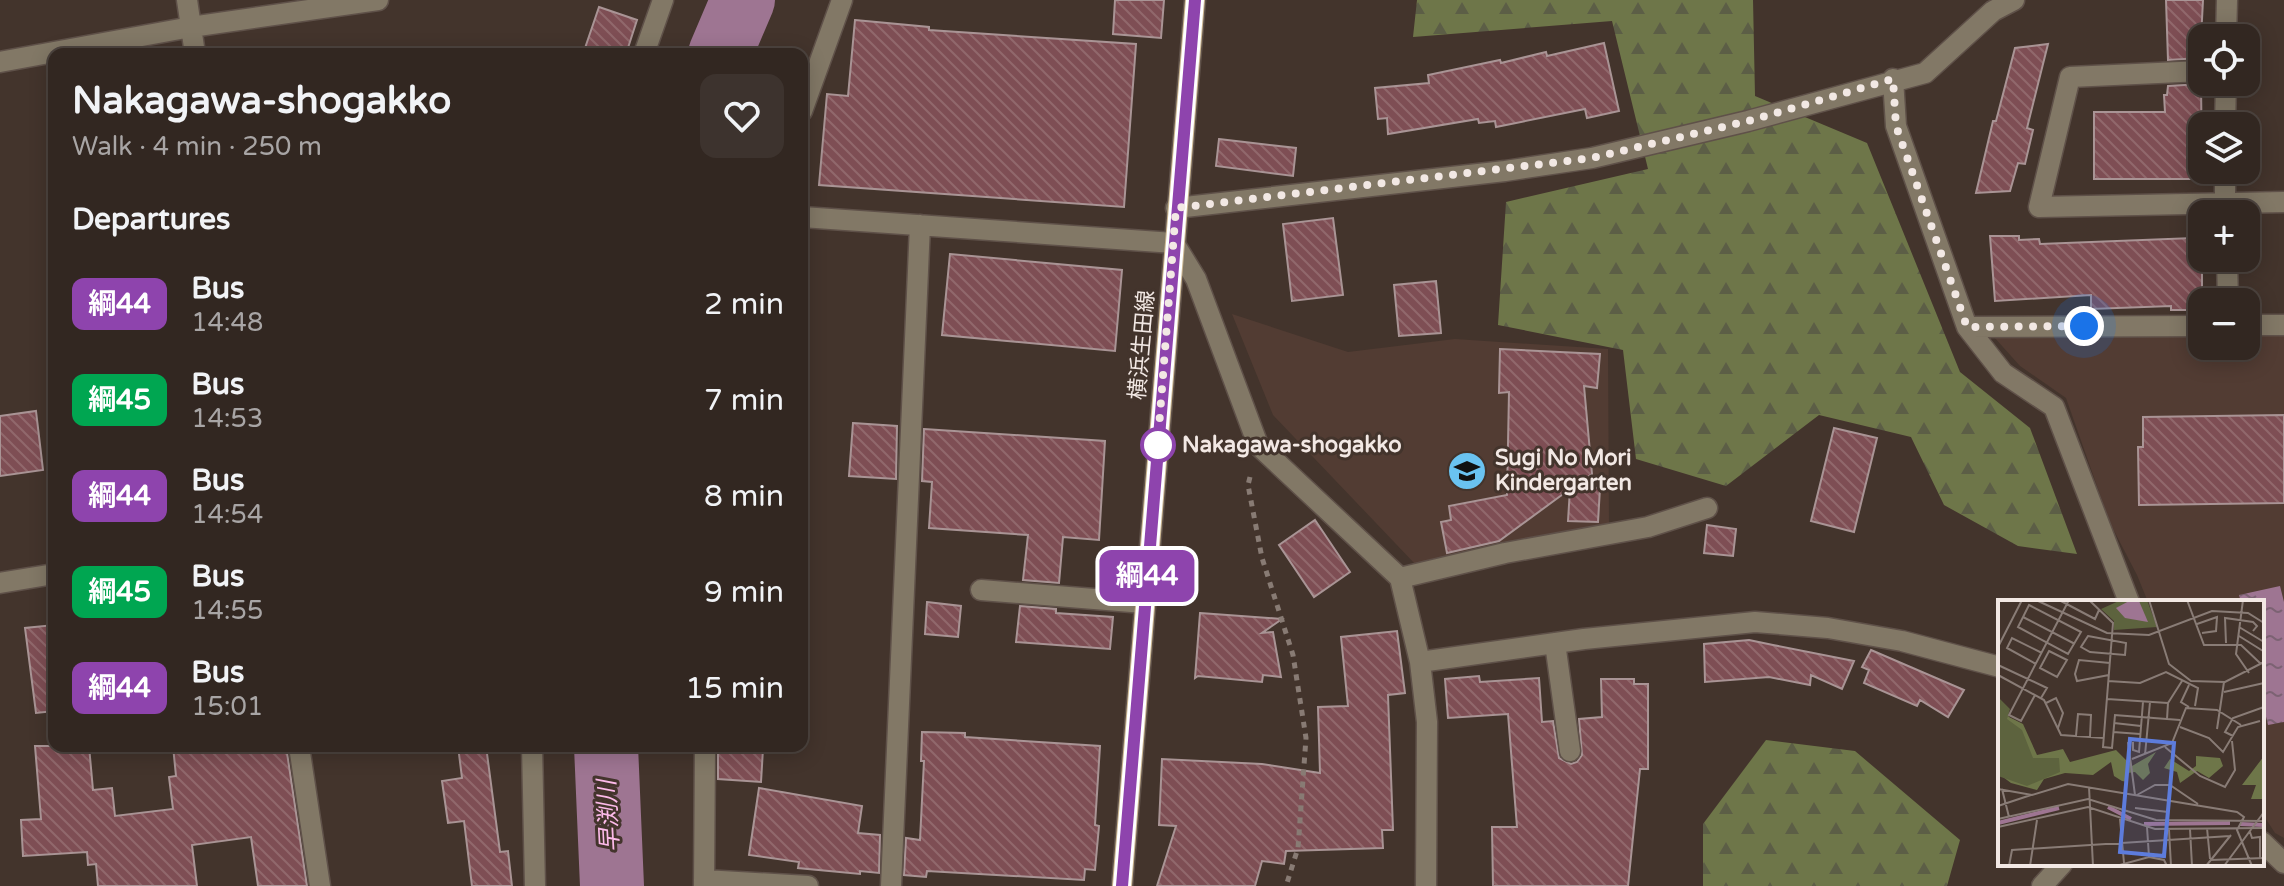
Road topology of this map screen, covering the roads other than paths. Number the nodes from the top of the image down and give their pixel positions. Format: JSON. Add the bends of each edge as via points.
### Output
{"nodes":[{"id":1,"x":187,"y":0,"type":"edge"},
{"id":2,"x":378,"y":0,"type":"edge"},
{"id":3,"x":663,"y":0,"type":"edge"},
{"id":4,"x":842,"y":0,"type":"edge"},
{"id":5,"x":1195,"y":0,"type":"edge"},
{"id":6,"x":2014,"y":0,"type":"edge"},
{"id":7,"x":2227,"y":0,"type":"edge"},
{"id":8,"x":2226,"y":24,"type":"edge"},
{"id":9,"x":191,"y":27,"type":"junction"},
{"id":10,"x":76,"y":48,"type":"edge"},
{"id":11,"x":194,"y":48,"type":"edge"},
{"id":12,"x":646,"y":48,"type":"edge"},
{"id":13,"x":48,"y":53,"type":"edge"},
{"id":14,"x":0,"y":62,"type":"edge"},
{"id":15,"x":2188,"y":72,"type":"edge"},
{"id":16,"x":1893,"y":79,"type":"junction"},
{"id":17,"x":808,"y":94,"type":"edge"},
{"id":18,"x":2284,"y":202,"type":"edge"},
{"id":19,"x":2260,"y":204,"type":"edge"},
{"id":20,"x":1176,"y":208,"type":"junction"},
{"id":21,"x":2188,"y":208,"type":"edge"},
{"id":22,"x":808,"y":217,"type":"edge"},
{"id":23,"x":920,"y":225,"type":"junction"},
{"id":24,"x":1174,"y":243,"type":"junction"},
{"id":25,"x":2260,"y":325,"type":"edge"},
{"id":26,"x":2284,"y":325,"type":"edge"},
{"id":27,"x":2188,"y":326,"type":"edge"},
{"id":28,"x":1967,"y":327,"type":"junction"},
{"id":29,"x":1707,"y":508,"type":"dead end"},
{"id":30,"x":48,"y":575,"type":"edge"},
{"id":31,"x":1400,"y":578,"type":"junction"},
{"id":32,"x":0,"y":583,"type":"edge"},
{"id":33,"x":981,"y":590,"type":"dead end"},
{"id":34,"x":2128,"y":600,"type":"edge"},
{"id":35,"x":1144,"y":603,"type":"junction"},
{"id":36,"x":1555,"y":643,"type":"junction"},
{"id":37,"x":1420,"y":662,"type":"junction"},
{"id":38,"x":1998,"y":666,"type":"edge"},
{"id":39,"x":1570,"y":751,"type":"dead end"},
{"id":40,"x":300,"y":752,"type":"edge"},
{"id":41,"x":532,"y":752,"type":"edge"},
{"id":42,"x":705,"y":752,"type":"edge"},
{"id":43,"x":2264,"y":844,"type":"edge"},
{"id":44,"x":2284,"y":863,"type":"edge"},
{"id":45,"x":2060,"y":866,"type":"edge"},
{"id":46,"x":704,"y":883,"type":"edge"},
{"id":47,"x":320,"y":886,"type":"edge"},
{"id":48,"x":535,"y":886,"type":"edge"},
{"id":49,"x":808,"y":886,"type":"edge"},
{"id":50,"x":891,"y":886,"type":"edge"},
{"id":51,"x":1122,"y":886,"type":"edge"},
{"id":52,"x":1426,"y":886,"type":"edge"},
{"id":53,"x":2042,"y":886,"type":"edge"}],
"edges":[{"from":1,"to":9,"type":"street"},
{"from":2,"to":9,"type":"street"},
{"from":3,"to":12,"type":"street"},
{"from":4,"to":17,"type":"street"},
{"from":5,"to":20,"type":"main road","name":"横浜生田線"},
{"from":6,"to":16,"type":"street","via":[[1993,11],[1925,73]]},
{"from":7,"to":8,"type":"street"},
{"from":9,"to":10,"type":"street"},
{"from":9,"to":11,"type":"street"},
{"from":13,"to":14,"type":"street"},
{"from":15,"to":21,"type":"street","via":[[2070,77],[2039,207]]},
{"from":16,"to":20,"type":"street","via":[[1592,158]]},
{"from":16,"to":28,"type":"street","via":[[1896,126]]},
{"from":18,"to":19,"type":"street"},
{"from":20,"to":24,"type":"main road","name":"横浜生田線"},
{"from":22,"to":23,"type":"street"},
{"from":23,"to":24,"type":"street"},
{"from":23,"to":50,"type":"street"},
{"from":24,"to":31,"type":"street","via":[[1196,279],[1258,445]]},
{"from":24,"to":35,"type":"main road","name":"横浜生田線"},
{"from":25,"to":26,"type":"street"},
{"from":27,"to":28,"type":"street"},
{"from":28,"to":34,"type":"street","via":[[2003,373],[2054,407]]},
{"from":29,"to":31,"type":"street","via":[[1648,527]]},
{"from":30,"to":32,"type":"street"},
{"from":31,"to":37,"type":"street"},
{"from":33,"to":35,"type":"street"},
{"from":35,"to":51,"type":"main road","name":"横浜生田線"},
{"from":36,"to":37,"type":"street"},
{"from":36,"to":38,"type":"street","via":[[1755,622],[1902,641]]},
{"from":36,"to":39,"type":"street"},
{"from":37,"to":52,"type":"street","via":[[1427,722]]},
{"from":40,"to":47,"type":"street"},
{"from":41,"to":48,"type":"street"},
{"from":42,"to":46,"type":"street"},
{"from":43,"to":44,"type":"street"},
{"from":45,"to":53,"type":"street"},
{"from":46,"to":49,"type":"street"}]}
